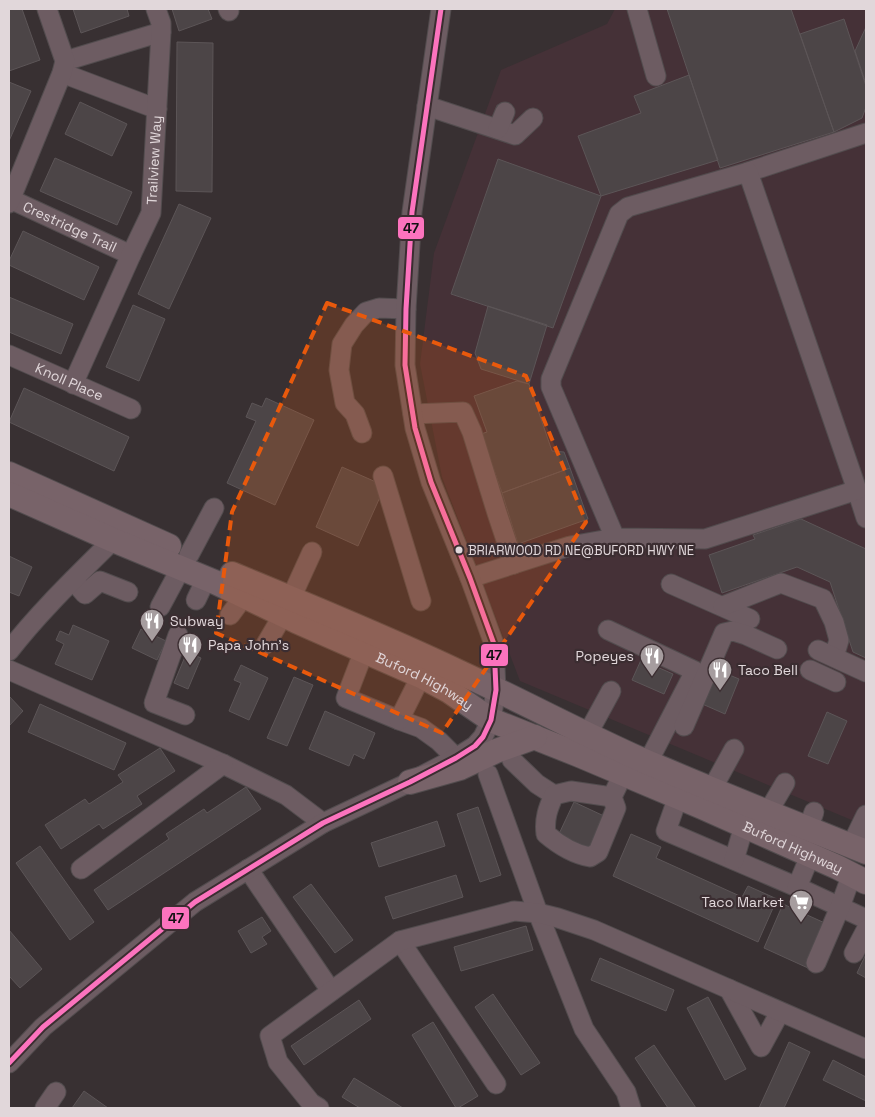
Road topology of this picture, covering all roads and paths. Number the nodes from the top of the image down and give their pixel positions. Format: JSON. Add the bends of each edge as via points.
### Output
{"nodes":[{"id":1,"x":47,"y":9,"type":"edge"},
{"id":2,"x":156,"y":9,"type":"edge"},
{"id":3,"x":441,"y":9,"type":"edge"},
{"id":4,"x":637,"y":9,"type":"edge"},
{"id":5,"x":161,"y":32,"type":"junction"},
{"id":6,"x":64,"y":66,"type":"junction"},
{"id":7,"x":656,"y":76,"type":"dead end"},
{"id":8,"x":427,"y":106,"type":"junction"},
{"id":9,"x":157,"y":109,"type":"junction"},
{"id":10,"x":533,"y":118,"type":"dead end"},
{"id":11,"x":866,"y":133,"type":"edge"},
{"id":12,"x":748,"y":172,"type":"junction"},
{"id":13,"x":10,"y":201,"type":"edge"},
{"id":14,"x":131,"y":255,"type":"junction"},
{"id":15,"x":406,"y":309,"type":"junction"},
{"id":16,"x":9,"y":355,"type":"edge"},
{"id":17,"x":73,"y":384,"type":"junction"},
{"id":18,"x":131,"y":409,"type":"dead end"},
{"id":19,"x":413,"y":414,"type":"junction"},
{"id":20,"x":362,"y":433,"type":"dead end"},
{"id":21,"x":9,"y":474,"type":"edge"},
{"id":22,"x":383,"y":476,"type":"dead end"},
{"id":23,"x":857,"y":490,"type":"junction"},
{"id":24,"x":9,"y":494,"type":"edge"},
{"id":25,"x":214,"y":508,"type":"dead end"},
{"id":26,"x":866,"y":518,"type":"edge"},
{"id":27,"x":614,"y":538,"type":"junction"},
{"id":28,"x":113,"y":540,"type":"junction"},
{"id":29,"x":312,"y":552,"type":"dead end"},
{"id":30,"x":185,"y":561,"type":"junction"},
{"id":31,"x":514,"y":564,"type":"junction"},
{"id":32,"x":470,"y":578,"type":"junction"},
{"id":33,"x":73,"y":580,"type":"junction"},
{"id":34,"x":672,"y":584,"type":"dead end"},
{"id":35,"x":128,"y":592,"type":"dead end"},
{"id":36,"x":422,"y":601,"type":"dead end"},
{"id":37,"x":723,"y":606,"type":"junction"},
{"id":38,"x":160,"y":607,"type":"dead end"},
{"id":39,"x":287,"y":607,"type":"junction"},
{"id":40,"x":750,"y":618,"type":"dead end"},
{"id":41,"x":608,"y":630,"type":"dead end"},
{"id":42,"x":178,"y":635,"type":"dead end"},
{"id":43,"x":265,"y":644,"type":"dead end"},
{"id":44,"x":777,"y":649,"type":"dead end"},
{"id":45,"x":9,"y":650,"type":"edge"},
{"id":46,"x":364,"y":651,"type":"junction"},
{"id":47,"x":9,"y":670,"type":"edge"},
{"id":48,"x":810,"y":670,"type":"dead end"},
{"id":49,"x":866,"y":672,"type":"edge"},
{"id":50,"x":421,"y":676,"type":"junction"},
{"id":51,"x":836,"y":682,"type":"dead end"},
{"id":52,"x":496,"y":690,"type":"junction"},
{"id":53,"x":611,"y":691,"type":"dead end"},
{"id":54,"x":185,"y":715,"type":"dead end"},
{"id":55,"x":399,"y":720,"type":"junction"},
{"id":56,"x":491,"y":720,"type":"junction"},
{"id":57,"x":684,"y":726,"type":"dead end"},
{"id":58,"x":587,"y":735,"type":"junction"},
{"id":59,"x":535,"y":737,"type":"junction"},
{"id":60,"x":734,"y":749,"type":"dead end"},
{"id":61,"x":456,"y":758,"type":"junction"},
{"id":62,"x":512,"y":760,"type":"dead end"},
{"id":63,"x":648,"y":762,"type":"junction"},
{"id":64,"x":223,"y":764,"type":"junction"},
{"id":65,"x":488,"y":774,"type":"dead end"},
{"id":66,"x":623,"y":774,"type":"junction"},
{"id":67,"x":410,"y":782,"type":"junction"},
{"id":68,"x":786,"y":783,"type":"dead end"},
{"id":69,"x":712,"y":789,"type":"junction"},
{"id":70,"x":554,"y":795,"type":"junction"},
{"id":71,"x":612,"y":796,"type":"junction"},
{"id":72,"x":678,"y":796,"type":"junction"},
{"id":73,"x":768,"y":812,"type":"junction"},
{"id":74,"x":866,"y":815,"type":"edge"},
{"id":75,"x":323,"y":823,"type":"junction"},
{"id":76,"x":744,"y":826,"type":"junction"},
{"id":77,"x":858,"y":849,"type":"edge"},
{"id":78,"x":810,"y":856,"type":"junction"},
{"id":79,"x":734,"y":860,"type":"junction"},
{"id":80,"x":81,"y":869,"type":"dead end"},
{"id":81,"x":248,"y":869,"type":"junction"},
{"id":82,"x":859,"y":878,"type":"edge"},
{"id":83,"x":797,"y":887,"type":"junction"},
{"id":84,"x":840,"y":907,"type":"junction"},
{"id":85,"x":538,"y":913,"type":"junction"},
{"id":86,"x":866,"y":919,"type":"edge"},
{"id":87,"x":866,"y":930,"type":"edge"},
{"id":88,"x":400,"y":941,"type":"junction"},
{"id":89,"x":854,"y":953,"type":"dead end"},
{"id":90,"x":816,"y":963,"type":"dead end"},
{"id":91,"x":729,"y":989,"type":"junction"},
{"id":92,"x":331,"y":991,"type":"junction"},
{"id":93,"x":780,"y":1012,"type":"junction"},
{"id":94,"x":866,"y":1049,"type":"edge"},
{"id":95,"x":9,"y":1063,"type":"edge"},
{"id":96,"x":496,"y":1084,"type":"dead end"},
{"id":97,"x":56,"y":1092,"type":"dead end"},
{"id":98,"x":45,"y":1108,"type":"edge"},
{"id":99,"x":319,"y":1108,"type":"edge"},
{"id":100,"x":632,"y":1108,"type":"edge"}],
"edges":[{"from":1,"to":6,"type":"street"},
{"from":2,"to":5,"type":"street","name":"Trailview Way"},
{"from":3,"to":8,"type":"street"},
{"from":4,"to":7,"type":"street"},
{"from":5,"to":6,"type":"street"},
{"from":5,"to":9,"type":"street","name":"Trailview Way"},
{"from":6,"to":9,"type":"street"},
{"from":6,"to":13,"type":"street"},
{"from":8,"to":10,"type":"street","via":[[501,120],[515,135]]},
{"from":8,"to":15,"type":"street","via":[[412,212]]},
{"from":9,"to":14,"type":"street","name":"Trailview Way","via":[[151,213]]},
{"from":11,"to":12,"type":"street"},
{"from":12,"to":23,"type":"street"},
{"from":12,"to":27,"type":"street","via":[[628,207],[619,214],[551,379],[551,387]]},
{"from":13,"to":14,"type":"street","name":"Crestridge Trail"},
{"from":14,"to":17,"type":"street","name":"Trailview Way"},
{"from":15,"to":19,"type":"street","via":[[405,365]]},
{"from":15,"to":20,"type":"street","via":[[379,308],[366,312],[342,344],[339,370],[345,403],[355,414]]},
{"from":16,"to":17,"type":"street","name":"Knoll Place"},
{"from":17,"to":18,"type":"street","name":"Knoll Place"},
{"from":19,"to":31,"type":"street","via":[[463,412]]},
{"from":19,"to":32,"type":"street","via":[[431,482]]},
{"from":21,"to":30,"type":"main road","name":"Buford Highway"},
{"from":22,"to":36,"type":"street"},
{"from":23,"to":26,"type":"street"},
{"from":23,"to":27,"type":"street","via":[[705,540]]},
{"from":24,"to":28,"type":"main road","name":"Buford Highway"},
{"from":25,"to":30,"type":"street"},
{"from":27,"to":31,"type":"street","via":[[570,546]]},
{"from":28,"to":30,"type":"main road","name":"Buford Highway"},
{"from":28,"to":33,"type":"street"},
{"from":29,"to":39,"type":"street"},
{"from":30,"to":38,"type":"street"},
{"from":30,"to":39,"type":"main road","name":"Buford Highway"},
{"from":30,"to":39,"type":"main road","name":"Buford Highway","via":[[201,589],[237,606]]},
{"from":31,"to":32,"type":"street"},
{"from":32,"to":52,"type":"street","via":[[494,644]]},
{"from":33,"to":35,"type":"street","via":[[85,594],[100,581]]},
{"from":33,"to":45,"type":"street"},
{"from":34,"to":37,"type":"street"},
{"from":37,"to":40,"type":"street"},
{"from":37,"to":49,"type":"street","via":[[781,583],[822,599],[839,640],[826,654]]},
{"from":39,"to":43,"type":"street"},
{"from":39,"to":46,"type":"main road","name":"Buford Highway"},
{"from":39,"to":52,"type":"main road","name":"Buford Highway","via":[[391,640]]},
{"from":41,"to":63,"type":"street","via":[[695,670]]},
{"from":42,"to":54,"type":"street","via":[[154,704]]},
{"from":44,"to":57,"type":"street","via":[[733,631],[724,633]]},
{"from":46,"to":50,"type":"main road","name":"Buford Highway"},
{"from":46,"to":55,"type":"street","via":[[346,698]]},
{"from":47,"to":64,"type":"street"},
{"from":48,"to":51,"type":"street"},
{"from":50,"to":55,"type":"street"},
{"from":50,"to":56,"type":"main road","name":"Buford Highway"},
{"from":52,"to":56,"type":"street"},
{"from":52,"to":58,"type":"main road","name":"Buford Highway"},
{"from":53,"to":58,"type":"street"},
{"from":55,"to":61,"type":"street","via":[[422,728]]},
{"from":56,"to":59,"type":"main road","name":"Buford Highway"},
{"from":56,"to":61,"type":"street","via":[[483,737]]},
{"from":58,"to":63,"type":"main road","name":"Buford Highway"},
{"from":59,"to":66,"type":"main road","name":"Buford Highway"},
{"from":59,"to":67,"type":"main road","via":[[460,768]]},
{"from":60,"to":69,"type":"street"},
{"from":61,"to":67,"type":"street"},
{"from":62,"to":70,"type":"street"},
{"from":63,"to":69,"type":"main road","name":"Buford Highway"},
{"from":64,"to":75,"type":"street","via":[[286,795]]},
{"from":64,"to":80,"type":"street"},
{"from":65,"to":85,"type":"street"},
{"from":66,"to":71,"type":"street"},
{"from":66,"to":72,"type":"main road","name":"Buford Highway"},
{"from":67,"to":75,"type":"street"},
{"from":68,"to":73,"type":"street"},
{"from":69,"to":73,"type":"main road","name":"Buford Highway"},
{"from":70,"to":71,"type":"street","via":[[571,792]]},
{"from":70,"to":71,"type":"street","via":[[544,823],[546,834],[560,846],[590,857],[598,852],[616,808]]},
{"from":72,"to":76,"type":"main road","name":"Buford Highway"},
{"from":72,"to":79,"type":"street","via":[[666,831]]},
{"from":73,"to":77,"type":"main road","name":"Buford Highway","via":[[811,820]]},
{"from":74,"to":77,"type":"street"},
{"from":75,"to":81,"type":"street"},
{"from":76,"to":78,"type":"main road","name":"Buford Highway"},
{"from":76,"to":79,"type":"street"},
{"from":78,"to":82,"type":"main road","name":"Buford Highway"},
{"from":78,"to":83,"type":"street"},
{"from":79,"to":83,"type":"street"},
{"from":81,"to":92,"type":"street"},
{"from":81,"to":95,"type":"street","via":[[195,902],[123,960],[43,1028]]},
{"from":82,"to":84,"type":"street"},
{"from":83,"to":84,"type":"street"},
{"from":84,"to":86,"type":"street"},
{"from":84,"to":90,"type":"street"},
{"from":85,"to":88,"type":"street","via":[[514,911]]},
{"from":85,"to":91,"type":"street","via":[[594,930]]},
{"from":85,"to":100,"type":"street","via":[[584,1029],[626,1092]]},
{"from":87,"to":89,"type":"street"},
{"from":88,"to":92,"type":"street"},
{"from":88,"to":96,"type":"street"},
{"from":91,"to":93,"type":"street"},
{"from":91,"to":93,"type":"street","via":[[762,1046]]},
{"from":92,"to":99,"type":"street","via":[[270,1036],[278,1062],[311,1103]]},
{"from":93,"to":94,"type":"street"},
{"from":97,"to":98,"type":"street"}]}
